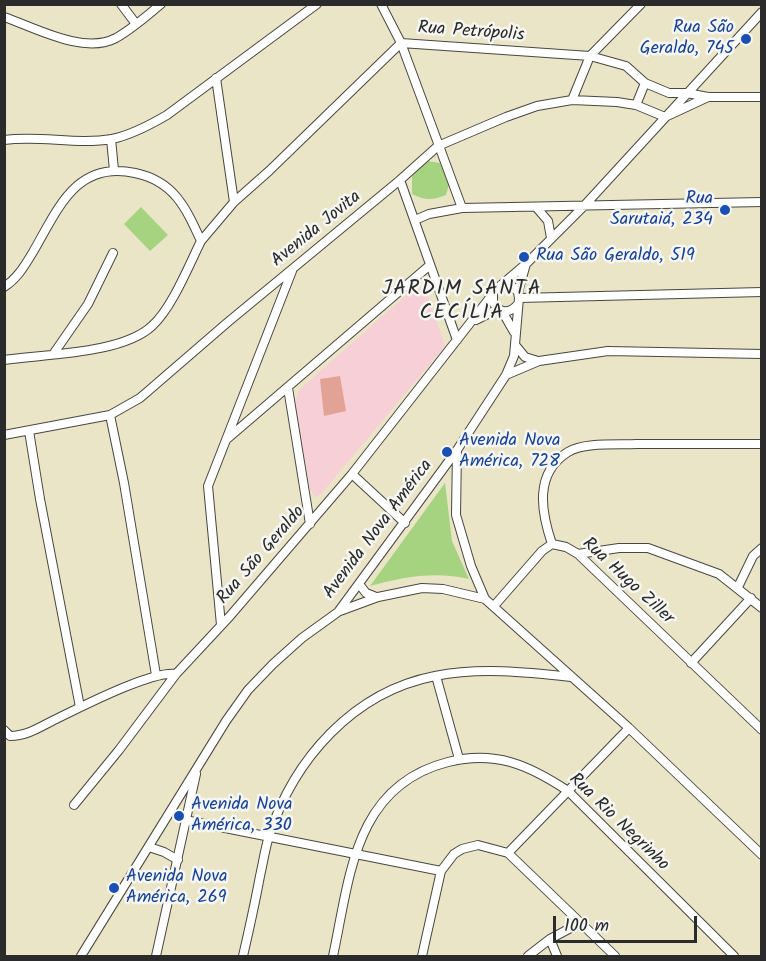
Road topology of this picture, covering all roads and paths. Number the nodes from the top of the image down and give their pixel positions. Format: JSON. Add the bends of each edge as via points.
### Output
{"nodes":[{"id":1,"x":122,"y":4,"type":"edge"},
{"id":2,"x":161,"y":4,"type":"edge"},
{"id":3,"x":317,"y":4,"type":"edge"},
{"id":4,"x":381,"y":4,"type":"edge"},
{"id":5,"x":641,"y":4,"type":"edge"},
{"id":6,"x":762,"y":12,"type":"edge"},
{"id":7,"x":4,"y":17,"type":"edge"},
{"id":8,"x":136,"y":24,"type":"junction"},
{"id":9,"x":401,"y":43,"type":"junction"},
{"id":10,"x":590,"y":56,"type":"junction"},
{"id":11,"x":216,"y":78,"type":"junction"},
{"id":12,"x":645,"y":83,"type":"junction"},
{"id":13,"x":687,"y":93,"type":"junction"},
{"id":14,"x":708,"y":97,"type":"junction"},
{"id":15,"x":762,"y":97,"type":"edge"},
{"id":16,"x":572,"y":100,"type":"junction"},
{"id":17,"x":636,"y":105,"type":"junction"},
{"id":18,"x":665,"y":117,"type":"junction"},
{"id":19,"x":111,"y":139,"type":"junction"},
{"id":20,"x":4,"y":140,"type":"edge"},
{"id":21,"x":438,"y":146,"type":"junction"},
{"id":22,"x":114,"y":170,"type":"junction"},
{"id":23,"x":400,"y":180,"type":"junction"},
{"id":24,"x":234,"y":202,"type":"junction"},
{"id":25,"x":762,"y":202,"type":"edge"},
{"id":26,"x":584,"y":206,"type":"junction"},
{"id":27,"x":536,"y":207,"type":"junction"},
{"id":28,"x":462,"y":208,"type":"junction"},
{"id":29,"x":415,"y":220,"type":"junction"},
{"id":30,"x":551,"y":238,"type":"junction"},
{"id":31,"x":201,"y":242,"type":"junction"},
{"id":32,"x":113,"y":253,"type":"dead end"},
{"id":33,"x":527,"y":262,"type":"junction"},
{"id":34,"x":430,"y":264,"type":"junction"},
{"id":35,"x":293,"y":269,"type":"junction"},
{"id":36,"x":501,"y":285,"type":"junction"},
{"id":37,"x":4,"y":286,"type":"edge"},
{"id":38,"x":762,"y":292,"type":"edge"},
{"id":39,"x":492,"y":295,"type":"junction"},
{"id":40,"x":518,"y":298,"type":"junction"},
{"id":41,"x":500,"y":310,"type":"junction"},
{"id":42,"x":469,"y":324,"type":"junction"},
{"id":43,"x":516,"y":336,"type":"junction"},
{"id":44,"x":457,"y":340,"type":"junction"},
{"id":45,"x":516,"y":346,"type":"junction"},
{"id":46,"x":54,"y":353,"type":"junction"},
{"id":47,"x":762,"y":354,"type":"edge"},
{"id":48,"x":4,"y":360,"type":"edge"},
{"id":49,"x":539,"y":361,"type":"junction"},
{"id":50,"x":506,"y":375,"type":"junction"},
{"id":51,"x":288,"y":388,"type":"junction"},
{"id":52,"x":110,"y":415,"type":"junction"},
{"id":53,"x":29,"y":431,"type":"junction"},
{"id":54,"x":4,"y":435,"type":"edge"},
{"id":55,"x":226,"y":440,"type":"junction"},
{"id":56,"x":762,"y":444,"type":"edge"},
{"id":57,"x":457,"y":450,"type":"junction"},
{"id":58,"x":447,"y":465,"type":"junction"},
{"id":59,"x":352,"y":474,"type":"junction"},
{"id":60,"x":456,"y":484,"type":"junction"},
{"id":61,"x":405,"y":523,"type":"junction"},
{"id":62,"x":310,"y":524,"type":"junction"},
{"id":63,"x":552,"y":544,"type":"junction"},
{"id":64,"x":762,"y":548,"type":"edge"},
{"id":65,"x":578,"y":554,"type":"junction"},
{"id":66,"x":359,"y":584,"type":"junction"},
{"id":67,"x":738,"y":587,"type":"junction"},
{"id":68,"x":378,"y":597,"type":"junction"},
{"id":69,"x":751,"y":598,"type":"junction"},
{"id":70,"x":485,"y":599,"type":"junction"},
{"id":71,"x":494,"y":606,"type":"junction"},
{"id":72,"x":762,"y":608,"type":"edge"},
{"id":73,"x":338,"y":612,"type":"junction"},
{"id":74,"x":221,"y":625,"type":"junction"},
{"id":75,"x":552,"y":659,"type":"junction"},
{"id":76,"x":691,"y":663,"type":"junction"},
{"id":77,"x":176,"y":674,"type":"junction"},
{"id":78,"x":538,"y":674,"type":"junction"},
{"id":79,"x":156,"y":675,"type":"junction"},
{"id":80,"x":436,"y":675,"type":"junction"},
{"id":81,"x":571,"y":677,"type":"junction"},
{"id":82,"x":80,"y":707,"type":"junction"},
{"id":83,"x":629,"y":728,"type":"junction"},
{"id":84,"x":762,"y":730,"type":"edge"},
{"id":85,"x":5,"y":731,"type":"edge"},
{"id":86,"x":459,"y":759,"type":"junction"},
{"id":87,"x":198,"y":767,"type":"junction"},
{"id":88,"x":567,"y":791,"type":"junction"},
{"id":89,"x":74,"y":805,"type":"dead end"},
{"id":90,"x":185,"y":820,"type":"junction"},
{"id":91,"x":269,"y":837,"type":"junction"},
{"id":92,"x":149,"y":847,"type":"junction"},
{"id":93,"x":508,"y":853,"type":"junction"},
{"id":94,"x":355,"y":855,"type":"junction"},
{"id":95,"x":762,"y":855,"type":"edge"},
{"id":96,"x":178,"y":860,"type":"junction"},
{"id":97,"x":441,"y":871,"type":"junction"},
{"id":98,"x":580,"y":923,"type":"junction"},
{"id":99,"x":550,"y":939,"type":"junction"},
{"id":100,"x":81,"y":957,"type":"edge"},
{"id":101,"x":156,"y":957,"type":"edge"},
{"id":102,"x":243,"y":957,"type":"edge"},
{"id":103,"x":333,"y":957,"type":"edge"},
{"id":104,"x":422,"y":957,"type":"edge"},
{"id":105,"x":528,"y":957,"type":"edge"},
{"id":106,"x":557,"y":957,"type":"edge"},
{"id":107,"x":615,"y":957,"type":"edge"},
{"id":108,"x":734,"y":957,"type":"edge"}],
"edges":[{"from":1,"to":8,"type":"street"},
{"from":2,"to":8,"type":"street"},
{"from":3,"to":11,"type":"street"},
{"from":4,"to":9,"type":"street"},
{"from":5,"to":10,"type":"street"},
{"from":6,"to":13,"type":"street"},
{"from":7,"to":8,"type":"street","via":[[89,44],[116,38]]},
{"from":9,"to":10,"type":"street","name":"Rua Petrópolis"},
{"from":9,"to":21,"type":"street"},
{"from":9,"to":24,"type":"street","name":"Rua Petrópolis"},
{"from":10,"to":12,"type":"street","name":"Rua Petrópolis","via":[[626,66]]},
{"from":10,"to":16,"type":"street"},
{"from":11,"to":19,"type":"street","via":[[167,115]]},
{"from":11,"to":24,"type":"street"},
{"from":12,"to":13,"type":"street","via":[[669,93]]},
{"from":12,"to":17,"type":"street"},
{"from":13,"to":14,"type":"street"},
{"from":13,"to":18,"type":"street"},
{"from":14,"to":15,"type":"street"},
{"from":14,"to":18,"type":"street"},
{"from":16,"to":17,"type":"street","name":"Avenida Jovita"},
{"from":16,"to":21,"type":"street","name":"Avenida Jovita","via":[[537,106]]},
{"from":17,"to":18,"type":"street","name":"Avenida Jovita"},
{"from":18,"to":26,"type":"street"},
{"from":19,"to":20,"type":"street"},
{"from":19,"to":22,"type":"street"},
{"from":21,"to":23,"type":"street","name":"Avenida Jovita"},
{"from":21,"to":28,"type":"street"},
{"from":22,"to":31,"type":"street","via":[[145,176],[170,189],[181,201]]},
{"from":22,"to":37,"type":"street","via":[[97,172],[73,189],[20,274]]},
{"from":23,"to":29,"type":"street"},
{"from":23,"to":35,"type":"street","name":"Avenida Jovita"},
{"from":24,"to":31,"type":"street","name":"Rua Petrópolis"},
{"from":25,"to":26,"type":"street"},
{"from":26,"to":27,"type":"street"},
{"from":26,"to":30,"type":"street"},
{"from":27,"to":28,"type":"street"},
{"from":27,"to":30,"type":"street","via":[[548,221]]},
{"from":28,"to":29,"type":"street"},
{"from":29,"to":34,"type":"street"},
{"from":30,"to":33,"type":"street"},
{"from":31,"to":46,"type":"street","name":"Rua Petrópolis","via":[[152,326],[115,344]]},
{"from":32,"to":46,"type":"street","via":[[88,304]]},
{"from":33,"to":36,"type":"street"},
{"from":33,"to":40,"type":"street","name":"Avenida Nova América"},
{"from":34,"to":44,"type":"street"},
{"from":34,"to":51,"type":"street"},
{"from":35,"to":52,"type":"street","name":"Avenida Jovita","via":[[148,392]]},
{"from":35,"to":55,"type":"street"},
{"from":36,"to":39,"type":"street"},
{"from":36,"to":40,"type":"street","via":[[509,285]]},
{"from":38,"to":40,"type":"street"},
{"from":39,"to":41,"type":"street"},
{"from":39,"to":42,"type":"street","name":"Rua São Geraldo"},
{"from":40,"to":41,"type":"street","via":[[512,310]]},
{"from":40,"to":43,"type":"street","name":"Avenida Nova América"},
{"from":41,"to":42,"type":"street","name":"Rua São Geraldo"},
{"from":41,"to":43,"type":"street"},
{"from":42,"to":44,"type":"street","name":"Rua São Geraldo"},
{"from":43,"to":45,"type":"street","name":"Avenida Nova América"},
{"from":44,"to":59,"type":"street","name":"Rua São Geraldo"},
{"from":45,"to":49,"type":"street","via":[[525,357]]},
{"from":45,"to":50,"type":"street","name":"Avenida Nova América"},
{"from":46,"to":48,"type":"street","name":"Rua Petrópolis"},
{"from":47,"to":49,"type":"street","via":[[608,351]]},
{"from":49,"to":50,"type":"street"},
{"from":50,"to":57,"type":"street","name":"Avenida Nova América"},
{"from":51,"to":55,"type":"street"},
{"from":51,"to":62,"type":"street"},
{"from":52,"to":53,"type":"street","name":"Avenida Jovita"},
{"from":52,"to":79,"type":"street"},
{"from":53,"to":54,"type":"street","name":"Avenida Jovita"},
{"from":53,"to":82,"type":"street"},
{"from":55,"to":74,"type":"street","via":[[208,486]]},
{"from":56,"to":63,"type":"street","name":"Rua Hugo Ziller","via":[[577,447],[558,460],[544,485],[543,518]]},
{"from":57,"to":58,"type":"street","name":"Avenida Nova América"},
{"from":57,"to":60,"type":"street"},
{"from":58,"to":60,"type":"street"},
{"from":58,"to":61,"type":"street","name":"Avenida Nova América"},
{"from":59,"to":61,"type":"street"},
{"from":59,"to":62,"type":"street","name":"Rua São Geraldo"},
{"from":60,"to":70,"type":"street","via":[[456,515]]},
{"from":61,"to":66,"type":"street","name":"Avenida Nova América"},
{"from":62,"to":74,"type":"street","name":"Rua São Geraldo"},
{"from":63,"to":65,"type":"street","name":"Rua Hugo Ziller"},
{"from":63,"to":71,"type":"street"},
{"from":64,"to":67,"type":"street","via":[[753,556]]},
{"from":65,"to":67,"type":"street","via":[[648,548],[719,574]]},
{"from":65,"to":76,"type":"street","name":"Rua Hugo Ziller"},
{"from":66,"to":68,"type":"street","via":[[366,593]]},
{"from":66,"to":73,"type":"street","name":"Avenida Nova América"},
{"from":67,"to":69,"type":"street"},
{"from":68,"to":70,"type":"street","via":[[422,588]]},
{"from":68,"to":73,"type":"street"},
{"from":69,"to":72,"type":"street"},
{"from":69,"to":76,"type":"street"},
{"from":70,"to":71,"type":"street"},
{"from":71,"to":75,"type":"street"},
{"from":73,"to":87,"type":"street","name":"Avenida Nova América","via":[[302,638],[248,690]]},
{"from":74,"to":77,"type":"street","name":"Rua São Geraldo"},
{"from":75,"to":78,"type":"street"},
{"from":75,"to":81,"type":"street"},
{"from":76,"to":84,"type":"street","name":"Rua Hugo Ziller"},
{"from":77,"to":79,"type":"street"},
{"from":77,"to":89,"type":"street","name":"Rua São Geraldo"},
{"from":78,"to":80,"type":"street","via":[[475,671]]},
{"from":78,"to":81,"type":"street"},
{"from":79,"to":82,"type":"street"},
{"from":80,"to":86,"type":"street"},
{"from":80,"to":91,"type":"street","via":[[391,689],[355,710],[327,735],[307,760]]},
{"from":81,"to":83,"type":"street"},
{"from":82,"to":85,"type":"street","via":[[24,735],[10,736]]},
{"from":83,"to":88,"type":"street"},
{"from":83,"to":95,"type":"street"},
{"from":86,"to":88,"type":"street","name":"Rua Rio Negrinho","via":[[516,763],[539,772]]},
{"from":86,"to":94,"type":"street","name":"Rua Rio Negrinho","via":[[425,769],[389,793],[374,814]]},
{"from":87,"to":90,"type":"street"},
{"from":87,"to":92,"type":"street","name":"Avenida Nova América"},
{"from":88,"to":93,"type":"street"},
{"from":88,"to":108,"type":"street","name":"Rua Rio Negrinho"},
{"from":90,"to":91,"type":"street"},
{"from":90,"to":96,"type":"street"},
{"from":91,"to":94,"type":"street"},
{"from":91,"to":102,"type":"street"},
{"from":92,"to":96,"type":"street"},
{"from":92,"to":100,"type":"street","name":"Avenida Nova América"},
{"from":93,"to":97,"type":"street","via":[[470,846],[454,854]]},
{"from":93,"to":98,"type":"street"},
{"from":94,"to":97,"type":"street"},
{"from":94,"to":103,"type":"street","name":"Rua Rio Negrinho"},
{"from":96,"to":101,"type":"street"},
{"from":97,"to":104,"type":"street"},
{"from":98,"to":99,"type":"street"},
{"from":98,"to":107,"type":"street"},
{"from":99,"to":105,"type":"street"},
{"from":99,"to":106,"type":"street"}]}
